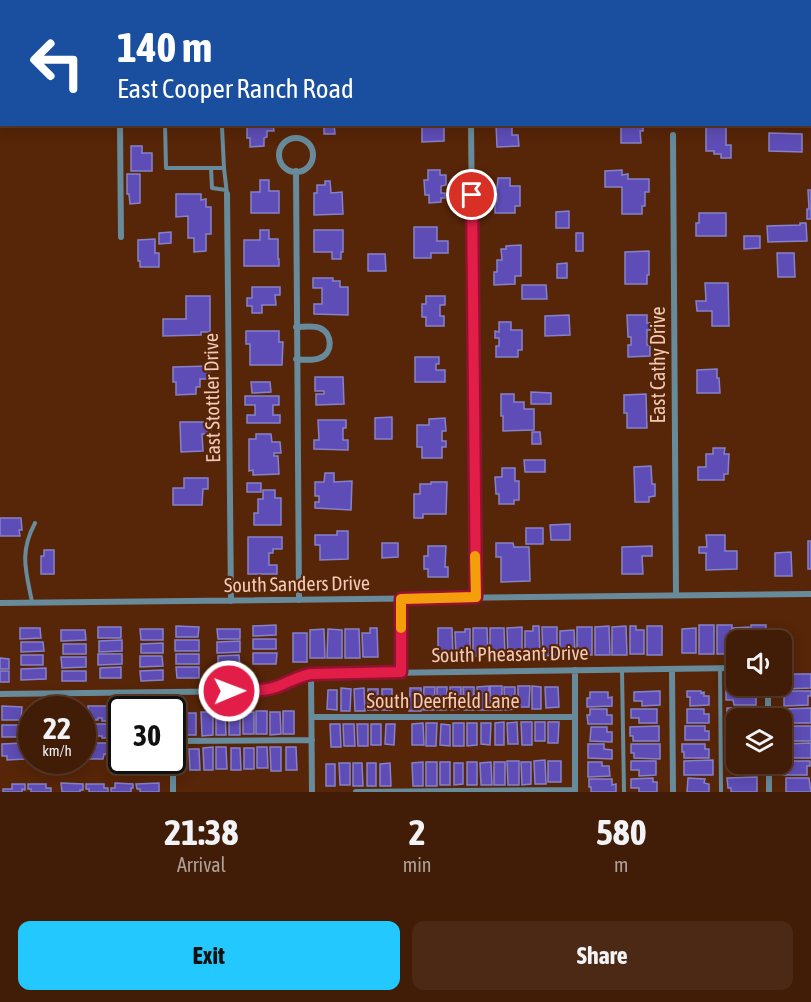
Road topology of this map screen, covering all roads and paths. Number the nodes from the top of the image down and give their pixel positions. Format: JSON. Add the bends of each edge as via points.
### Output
{"nodes":[{"id":1,"x":120,"y":126,"type":"edge"},
{"id":2,"x":165,"y":126,"type":"edge"},
{"id":3,"x":222,"y":126,"type":"dead end"},
{"id":4,"x":471,"y":126,"type":"edge"},
{"id":5,"x":673,"y":135,"type":"dead end"},
{"id":6,"x":211,"y":168,"type":"junction"},
{"id":7,"x":224,"y":168,"type":"junction"},
{"id":8,"x":296,"y":171,"type":"junction"},
{"id":9,"x":227,"y":192,"type":"junction"},
{"id":10,"x":121,"y":237,"type":"dead end"},
{"id":11,"x":296,"y":327,"type":"junction"},
{"id":12,"x":296,"y":359,"type":"junction"},
{"id":13,"x":35,"y":523,"type":"dead end"},
{"id":14,"x":811,"y":594,"type":"edge"},
{"id":15,"x":676,"y":595,"type":"junction"},
{"id":16,"x":476,"y":597,"type":"junction"},
{"id":17,"x":401,"y":599,"type":"junction"},
{"id":18,"x":299,"y":600,"type":"junction"},
{"id":19,"x":231,"y":601,"type":"junction"},
{"id":20,"x":0,"y":603,"type":"edge"},
{"id":21,"x":32,"y":603,"type":"junction"},
{"id":22,"x":622,"y":669,"type":"junction"},
{"id":23,"x":720,"y":669,"type":"junction"},
{"id":24,"x":726,"y":669,"type":"edge"},
{"id":25,"x":575,"y":670,"type":"junction"},
{"id":26,"x":672,"y":670,"type":"junction"},
{"id":27,"x":401,"y":672,"type":"junction"},
{"id":28,"x":311,"y":674,"type":"junction"},
{"id":29,"x":172,"y":692,"type":"junction"},
{"id":30,"x":0,"y":694,"type":"edge"},
{"id":31,"x":172,"y":696,"type":"edge"},
{"id":32,"x":312,"y":717,"type":"junction"},
{"id":33,"x":575,"y":717,"type":"junction"},
{"id":34,"x":312,"y":740,"type":"junction"},
{"id":35,"x":186,"y":741,"type":"edge"},
{"id":36,"x":173,"y":774,"type":"edge"},
{"id":37,"x":769,"y":774,"type":"edge"},
{"id":38,"x":575,"y":791,"type":"edge"},
{"id":39,"x":173,"y":792,"type":"edge"},
{"id":40,"x":312,"y":792,"type":"edge"},
{"id":41,"x":356,"y":792,"type":"edge"},
{"id":42,"x":624,"y":792,"type":"edge"},
{"id":43,"x":673,"y":792,"type":"edge"},
{"id":44,"x":721,"y":792,"type":"edge"},
{"id":45,"x":769,"y":792,"type":"edge"}],
"edges":[{"from":1,"to":10,"type":"street"},
{"from":2,"to":6,"type":"lane","via":[[166,168]]},
{"from":3,"to":7,"type":"lane"},
{"from":4,"to":16,"type":"street"},
{"from":5,"to":15,"type":"street","name":"East Cathy Drive"},
{"from":6,"to":7,"type":"lane"},
{"from":6,"to":9,"type":"lane","via":[[212,189]]},
{"from":7,"to":9,"type":"lane"},
{"from":8,"to":8,"type":"street","via":[[309,165],[312,154],[309,144],[300,138],[285,142],[279,151],[284,166]]},
{"from":8,"to":11,"type":"street"},
{"from":9,"to":19,"type":"street","name":"East Stottler Drive"},
{"from":11,"to":12,"type":"street"},
{"from":11,"to":12,"type":"street","via":[[322,329],[330,343],[317,360]]},
{"from":12,"to":18,"type":"street"},
{"from":13,"to":21,"type":"lane","via":[[25,557]]},
{"from":14,"to":15,"type":"street","name":"South Sanders Drive"},
{"from":15,"to":16,"type":"street","name":"South Sanders Drive"},
{"from":16,"to":17,"type":"street","name":"South Sanders Drive"},
{"from":17,"to":18,"type":"street","name":"South Sanders Drive"},
{"from":17,"to":27,"type":"street"},
{"from":18,"to":19,"type":"street","name":"South Sanders Drive"},
{"from":19,"to":21,"type":"street","name":"South Sanders Drive"},
{"from":20,"to":21,"type":"street","name":"South Sanders Drive"},
{"from":22,"to":25,"type":"street","name":"South Pheasant Drive"},
{"from":22,"to":26,"type":"street","name":"South Pheasant Drive"},
{"from":22,"to":42,"type":"lane"},
{"from":23,"to":24,"type":"street","name":"South Pheasant Drive"},
{"from":23,"to":26,"type":"street","name":"South Pheasant Drive"},
{"from":23,"to":44,"type":"lane"},
{"from":25,"to":27,"type":"street","name":"South Pheasant Drive"},
{"from":25,"to":33,"type":"street"},
{"from":26,"to":43,"type":"street"},
{"from":27,"to":28,"type":"street","name":"South Pheasant Drive"},
{"from":28,"to":29,"type":"street","name":"South Pheasant Drive","via":[[261,691]]},
{"from":28,"to":32,"type":"street"},
{"from":29,"to":30,"type":"street","name":"South Pheasant Drive"},
{"from":29,"to":31,"type":"street"},
{"from":32,"to":33,"type":"street","name":"South Deerfield Lane"},
{"from":32,"to":34,"type":"street"},
{"from":33,"to":38,"type":"street"},
{"from":34,"to":35,"type":"street"},
{"from":34,"to":40,"type":"street"},
{"from":36,"to":39,"type":"street"},
{"from":37,"to":45,"type":"street"},
{"from":38,"to":41,"type":"street"}]}
